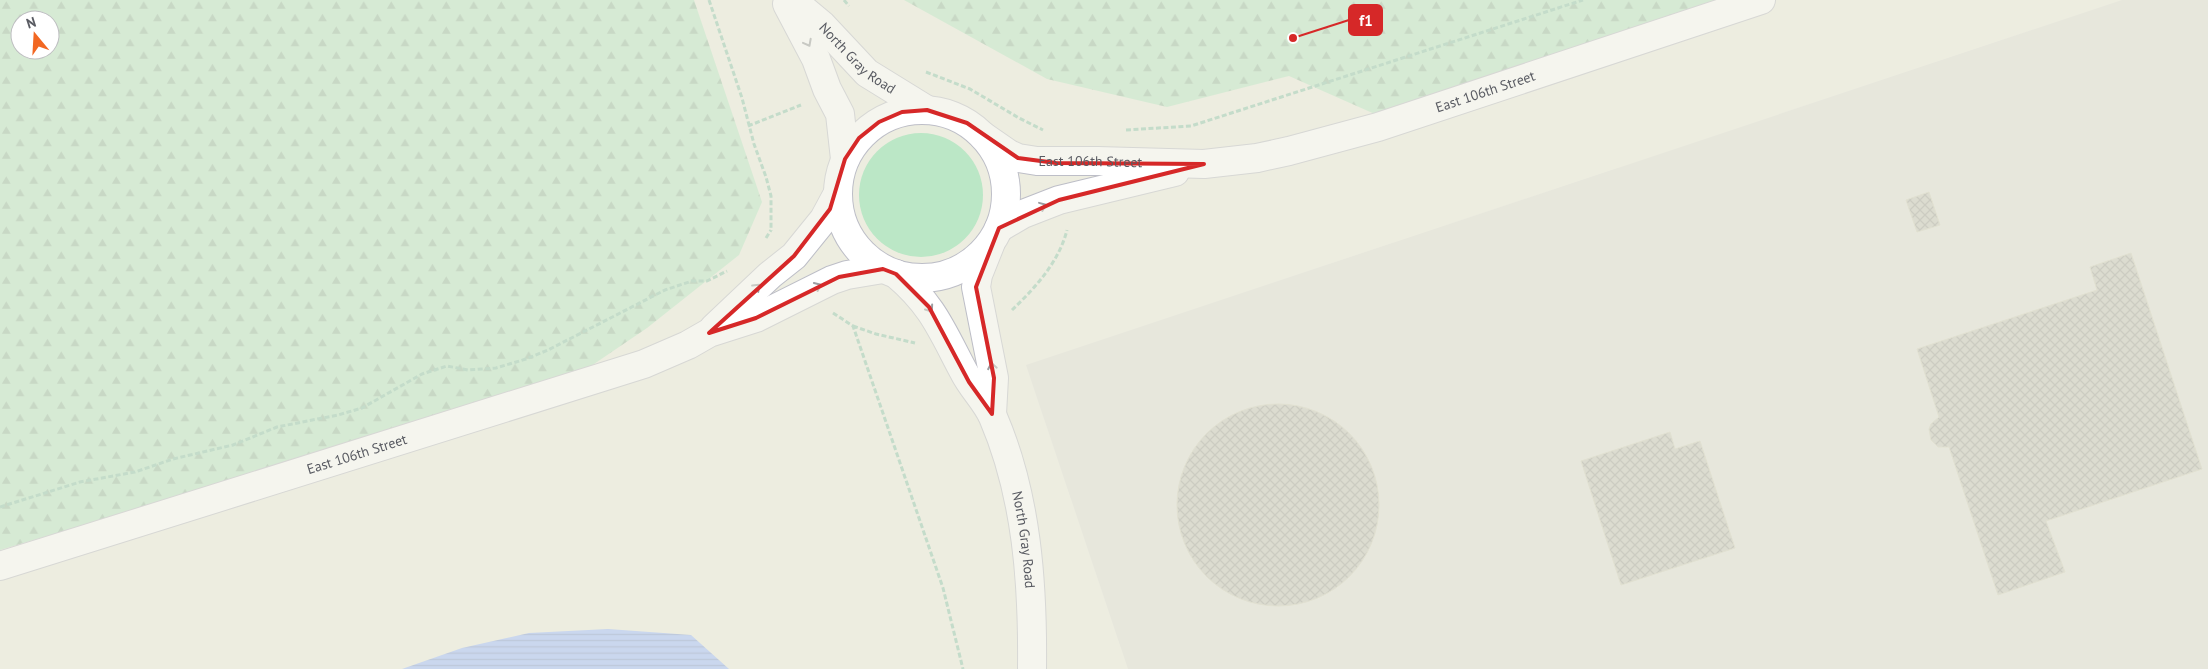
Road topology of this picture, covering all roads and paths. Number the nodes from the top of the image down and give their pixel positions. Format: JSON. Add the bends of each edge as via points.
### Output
{"nodes":[{"id":1,"x":709,"y":0,"type":"edge"},
{"id":2,"x":786,"y":0,"type":"edge"},
{"id":3,"x":792,"y":0,"type":"edge"},
{"id":4,"x":1583,"y":0,"type":"edge"},
{"id":5,"x":1761,"y":0,"type":"edge"},
{"id":6,"x":925,"y":71,"type":"dead end"},
{"id":7,"x":801,"y":104,"type":"dead end"},
{"id":8,"x":927,"y":110,"type":"junction"},
{"id":9,"x":748,"y":126,"type":"junction"},
{"id":10,"x":1117,"y":130,"type":"dead end"},
{"id":11,"x":1045,"y":131,"type":"dead end"},
{"id":12,"x":983,"y":136,"type":"junction"},
{"id":13,"x":846,"y":159,"type":"junction"},
{"id":14,"x":1204,"y":164,"type":"junction"},
{"id":15,"x":838,"y":193,"type":"junction"},
{"id":16,"x":1067,"y":226,"type":"dead end"},
{"id":17,"x":771,"y":230,"type":"junction"},
{"id":18,"x":996,"y":234,"type":"junction"},
{"id":19,"x":776,"y":235,"type":"dead end"},
{"id":20,"x":764,"y":241,"type":"dead end"},
{"id":21,"x":731,"y":268,"type":"dead end"},
{"id":22,"x":890,"y":271,"type":"junction"},
{"id":23,"x":829,"y":310,"type":"dead end"},
{"id":24,"x":1006,"y":314,"type":"dead end"},
{"id":25,"x":853,"y":326,"type":"junction"},
{"id":26,"x":710,"y":333,"type":"junction"},
{"id":27,"x":921,"y":343,"type":"dead end"},
{"id":28,"x":992,"y":414,"type":"junction"},
{"id":29,"x":0,"y":507,"type":"edge"},
{"id":30,"x":0,"y":566,"type":"edge"},
{"id":31,"x":963,"y":669,"type":"edge"},
{"id":32,"x":1032,"y":669,"type":"edge"}],
"edges":[{"from":1,"to":9,"type":"path","via":[[742,98]]},
{"from":2,"to":13,"type":"street","name":"North Gray Road","one_way":true,"via":[[840,114]]},
{"from":3,"to":8,"type":"street","name":"North Gray Road","via":[[822,25],[867,73]]},
{"from":4,"to":10,"type":"path","via":[[1191,126]]},
{"from":5,"to":14,"type":"street","name":"East 106th Street","via":[[1354,134],[1290,152]]},
{"from":6,"to":11,"type":"path","via":[[970,89]]},
{"from":7,"to":9,"type":"path"},
{"from":8,"to":12,"type":"street","via":[[948,114]]},
{"from":8,"to":13,"type":"street","via":[[902,112],[879,122],[859,138]]},
{"from":9,"to":17,"type":"path","via":[[771,196]]},
{"from":12,"to":14,"type":"street","name":"East 106th Street","via":[[1009,154],[1037,161]]},
{"from":12,"to":18,"type":"street","via":[[1004,172],[1006,201]]},
{"from":13,"to":15,"type":"street"},
{"from":18,"to":14,"type":"street","name":"East 106th Street","one_way":true,"via":[[1023,214],[1059,200]]},
{"from":15,"to":22,"type":"street","via":[[845,229],[855,245],[868,258]]},
{"from":26,"to":15,"type":"street","name":"East 106th Street","one_way":true,"via":[[794,256],[824,219]]},
{"from":16,"to":24,"type":"path","via":[[1043,277]]},
{"from":17,"to":19,"type":"path"},
{"from":17,"to":20,"type":"path"},
{"from":18,"to":22,"type":"street","via":[[978,256],[939,276],[918,278]]},
{"from":28,"to":18,"type":"street","name":"North Gray Road","one_way":true,"via":[[994,378],[976,287]]},
{"from":21,"to":29,"type":"path","via":[[707,281],[692,281],[664,290],[556,347],[526,359],[496,368],[468,370],[447,366],[422,374],[362,408],[338,416],[277,426],[233,445],[135,472],[80,482]]},
{"from":26,"to":22,"type":"street","name":"East 106th Street","one_way":true,"via":[[756,318],[839,277]]},
{"from":22,"to":28,"type":"street","name":"North Gray Road","one_way":true,"via":[[929,306],[969,382]]},
{"from":23,"to":25,"type":"path"},
{"from":25,"to":27,"type":"path"},
{"from":25,"to":31,"type":"path","via":[[944,588]]},
{"from":26,"to":30,"type":"street","name":"East 106th Street","via":[[644,364]]},
{"from":28,"to":32,"type":"street","name":"North Gray Road","via":[[1012,474],[1027,544],[1032,595]]}]}
